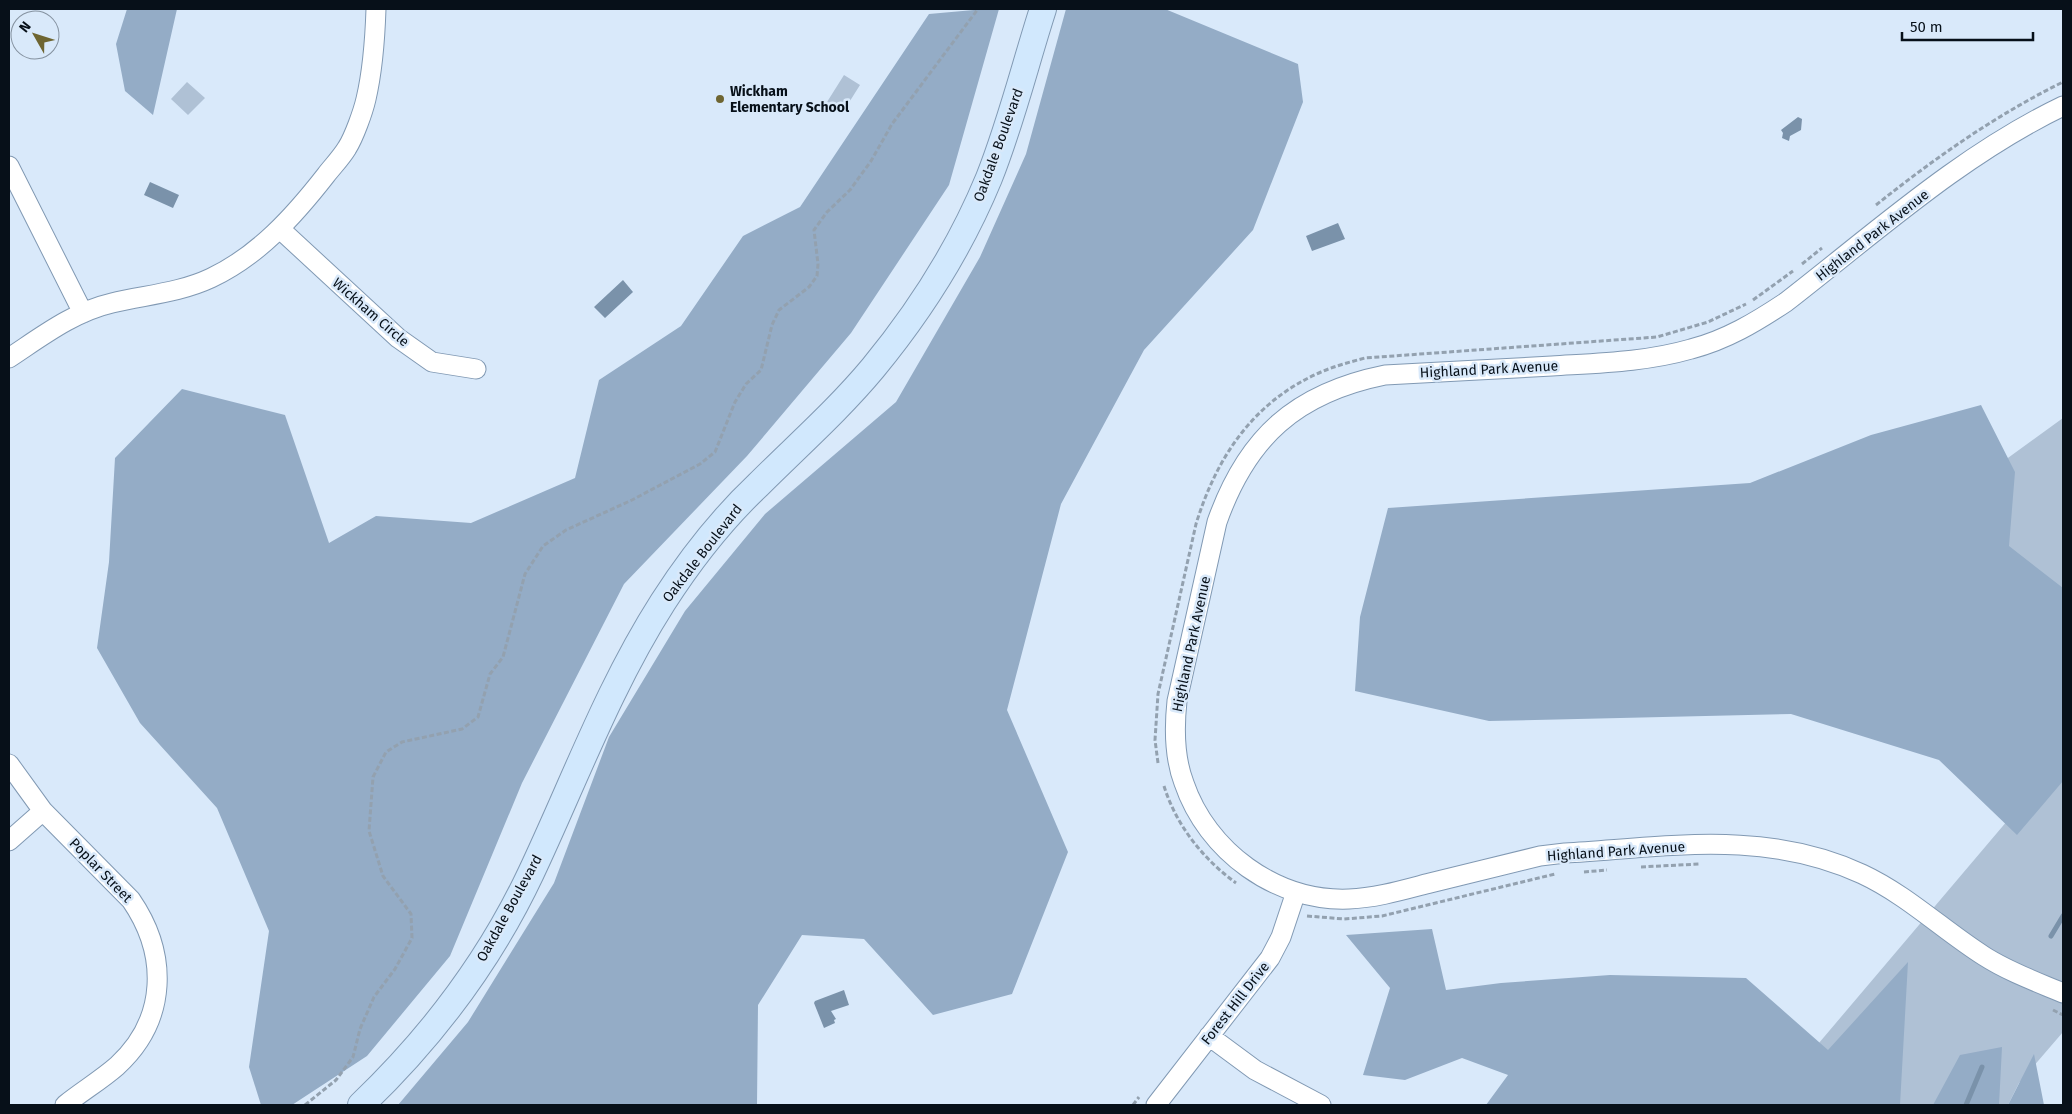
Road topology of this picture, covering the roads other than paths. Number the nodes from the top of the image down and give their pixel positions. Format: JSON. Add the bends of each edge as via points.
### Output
{"nodes":[{"id":1,"x":376,"y":9,"type":"edge"},
{"id":2,"x":1043,"y":9,"type":"edge"},
{"id":3,"x":2063,"y":106,"type":"edge"},
{"id":4,"x":9,"y":166,"type":"edge"},
{"id":5,"x":280,"y":228,"type":"junction"},
{"id":6,"x":83,"y":313,"type":"junction"},
{"id":7,"x":9,"y":358,"type":"edge"},
{"id":8,"x":476,"y":369,"type":"dead end"},
{"id":9,"x":9,"y":764,"type":"edge"},
{"id":10,"x":43,"y":811,"type":"junction"},
{"id":11,"x":9,"y":841,"type":"edge"},
{"id":12,"x":1296,"y":892,"type":"junction"},
{"id":13,"x":2063,"y":993,"type":"edge"},
{"id":14,"x":1209,"y":1036,"type":"junction"},
{"id":15,"x":65,"y":1105,"type":"edge"},
{"id":16,"x":361,"y":1105,"type":"edge"},
{"id":17,"x":1156,"y":1105,"type":"edge"},
{"id":18,"x":1321,"y":1105,"type":"edge"}],
"edges":[{"from":1,"to":5,"type":"street","via":[[366,100],[347,148]]},
{"from":2,"to":16,"type":"main road","name":"Oakdale Boulevard","via":[[1009,124],[990,175],[938,276],[872,368],[820,425],[736,507],[665,599],[614,686],[530,875],[495,938],[445,1012],[406,1059]]},
{"from":3,"to":12,"type":"street","name":"Highland Park Avenue","via":[[1966,162],[1786,302],[1732,334],[1693,349],[1621,362],[1385,375],[1338,387],[1313,399],[1268,433],[1239,471],[1217,522],[1176,701],[1174,724],[1176,754],[1183,782],[1208,830],[1249,870]]},
{"from":4,"to":6,"type":"street"},
{"from":5,"to":6,"type":"street","via":[[252,253],[211,278],[169,293],[110,303]]},
{"from":5,"to":8,"type":"street","name":"Wickham Circle","via":[[398,338],[432,362]]},
{"from":6,"to":7,"type":"street"},
{"from":9,"to":10,"type":"street","name":"Poplar Street"},
{"from":10,"to":11,"type":"street"},
{"from":10,"to":15,"type":"street","name":"Poplar Street","via":[[131,900],[152,939],[157,964],[152,1012],[133,1048],[116,1066]]},
{"from":12,"to":13,"type":"street","name":"Highland Park Avenue","via":[[1348,899],[1377,897],[1540,856],[1565,853],[1727,843],[1770,847],[1826,860],[1863,875],[1900,895],[1985,957]]},
{"from":12,"to":14,"type":"street","name":"Forest Hill Drive","via":[[1281,937],[1270,958]]},
{"from":14,"to":17,"type":"street","name":"Forest Hill Drive"},
{"from":14,"to":18,"type":"street","via":[[1255,1070]]}]}
